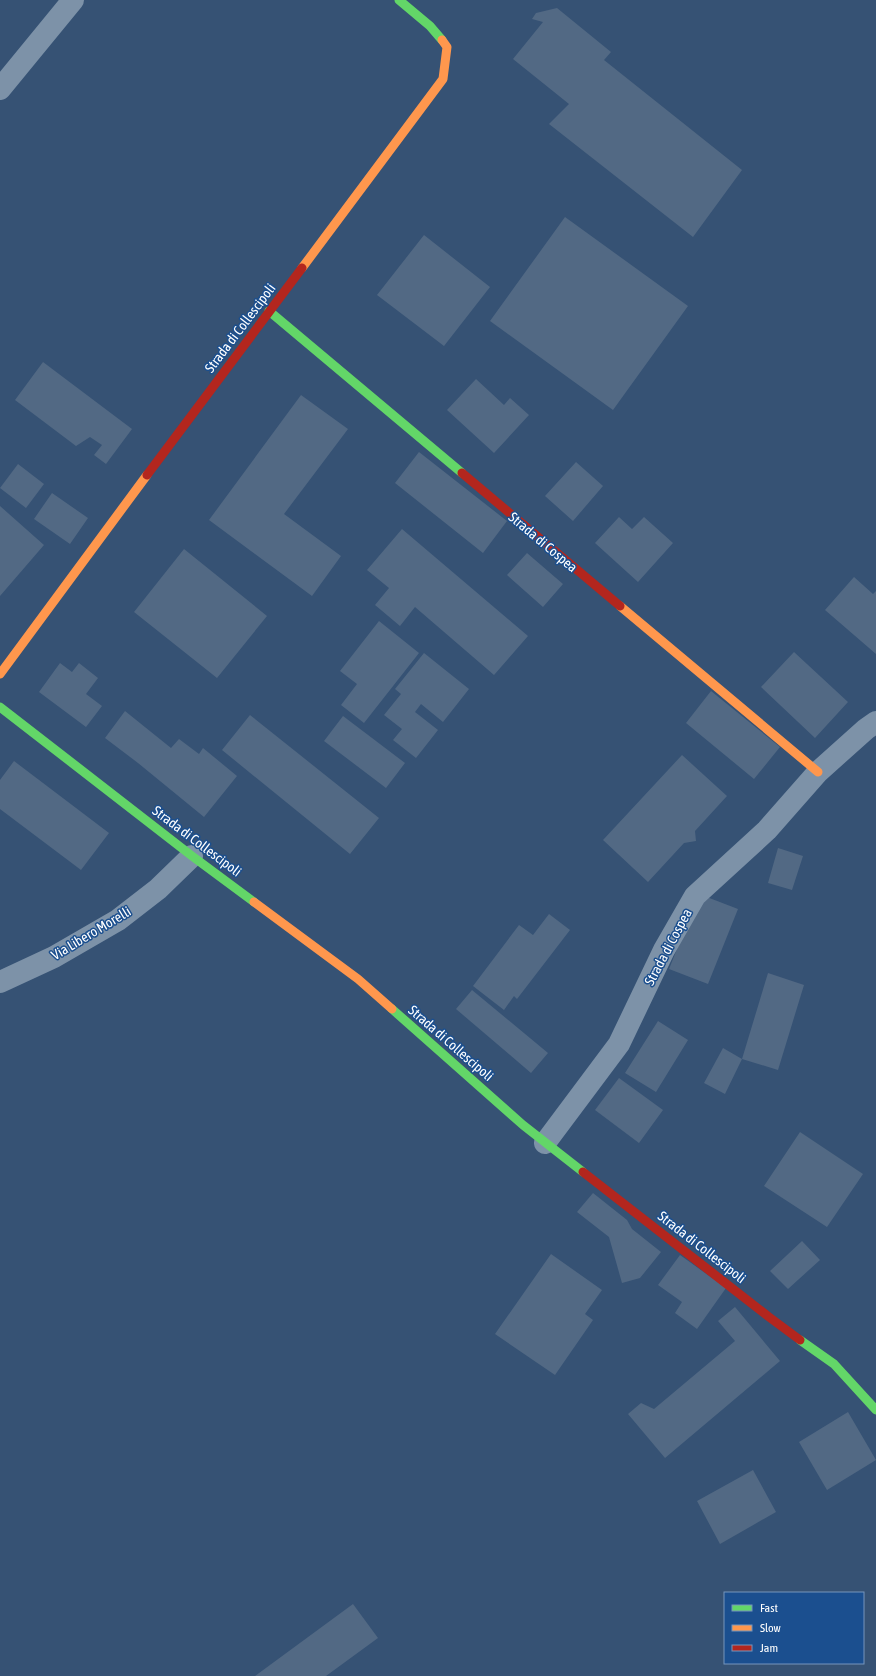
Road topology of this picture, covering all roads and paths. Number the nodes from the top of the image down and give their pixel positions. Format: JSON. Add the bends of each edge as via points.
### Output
{"nodes":[{"id":1,"x":73,"y":0,"type":"edge"},
{"id":2,"x":399,"y":0,"type":"edge"},
{"id":3,"x":0,"y":89,"type":"edge"},
{"id":4,"x":269,"y":311,"type":"junction"},
{"id":5,"x":0,"y":674,"type":"edge"},
{"id":6,"x":0,"y":707,"type":"edge"},
{"id":7,"x":876,"y":722,"type":"edge"},
{"id":8,"x":818,"y":772,"type":"junction"},
{"id":9,"x":192,"y":856,"type":"junction"},
{"id":10,"x":0,"y":982,"type":"edge"},
{"id":11,"x":545,"y":1143,"type":"junction"},
{"id":12,"x":876,"y":1410,"type":"edge"}],
"edges":[{"from":1,"to":3,"type":"street"},
{"from":2,"to":4,"type":"street","name":"Strada di Collescipoli","via":[[430,26],[447,47],[443,79]]},
{"from":4,"to":5,"type":"street","name":"Strada di Collescipoli"},
{"from":4,"to":8,"type":"street","name":"Strada di Cospea"},
{"from":6,"to":9,"type":"street","name":"Strada di Collescipoli"},
{"from":7,"to":8,"type":"street","name":"Strada di Cospea"},
{"from":8,"to":11,"type":"street","name":"Strada di Cospea","via":[[767,830],[695,896],[664,950],[619,1044]]},
{"from":9,"to":10,"type":"street","name":"Via Libero Morelli","via":[[158,889],[118,920],[54,957]]},
{"from":9,"to":11,"type":"street","name":"Strada di Collescipoli","via":[[358,979]]},
{"from":11,"to":12,"type":"street","name":"Strada di Collescipoli","via":[[834,1364]]}]}
